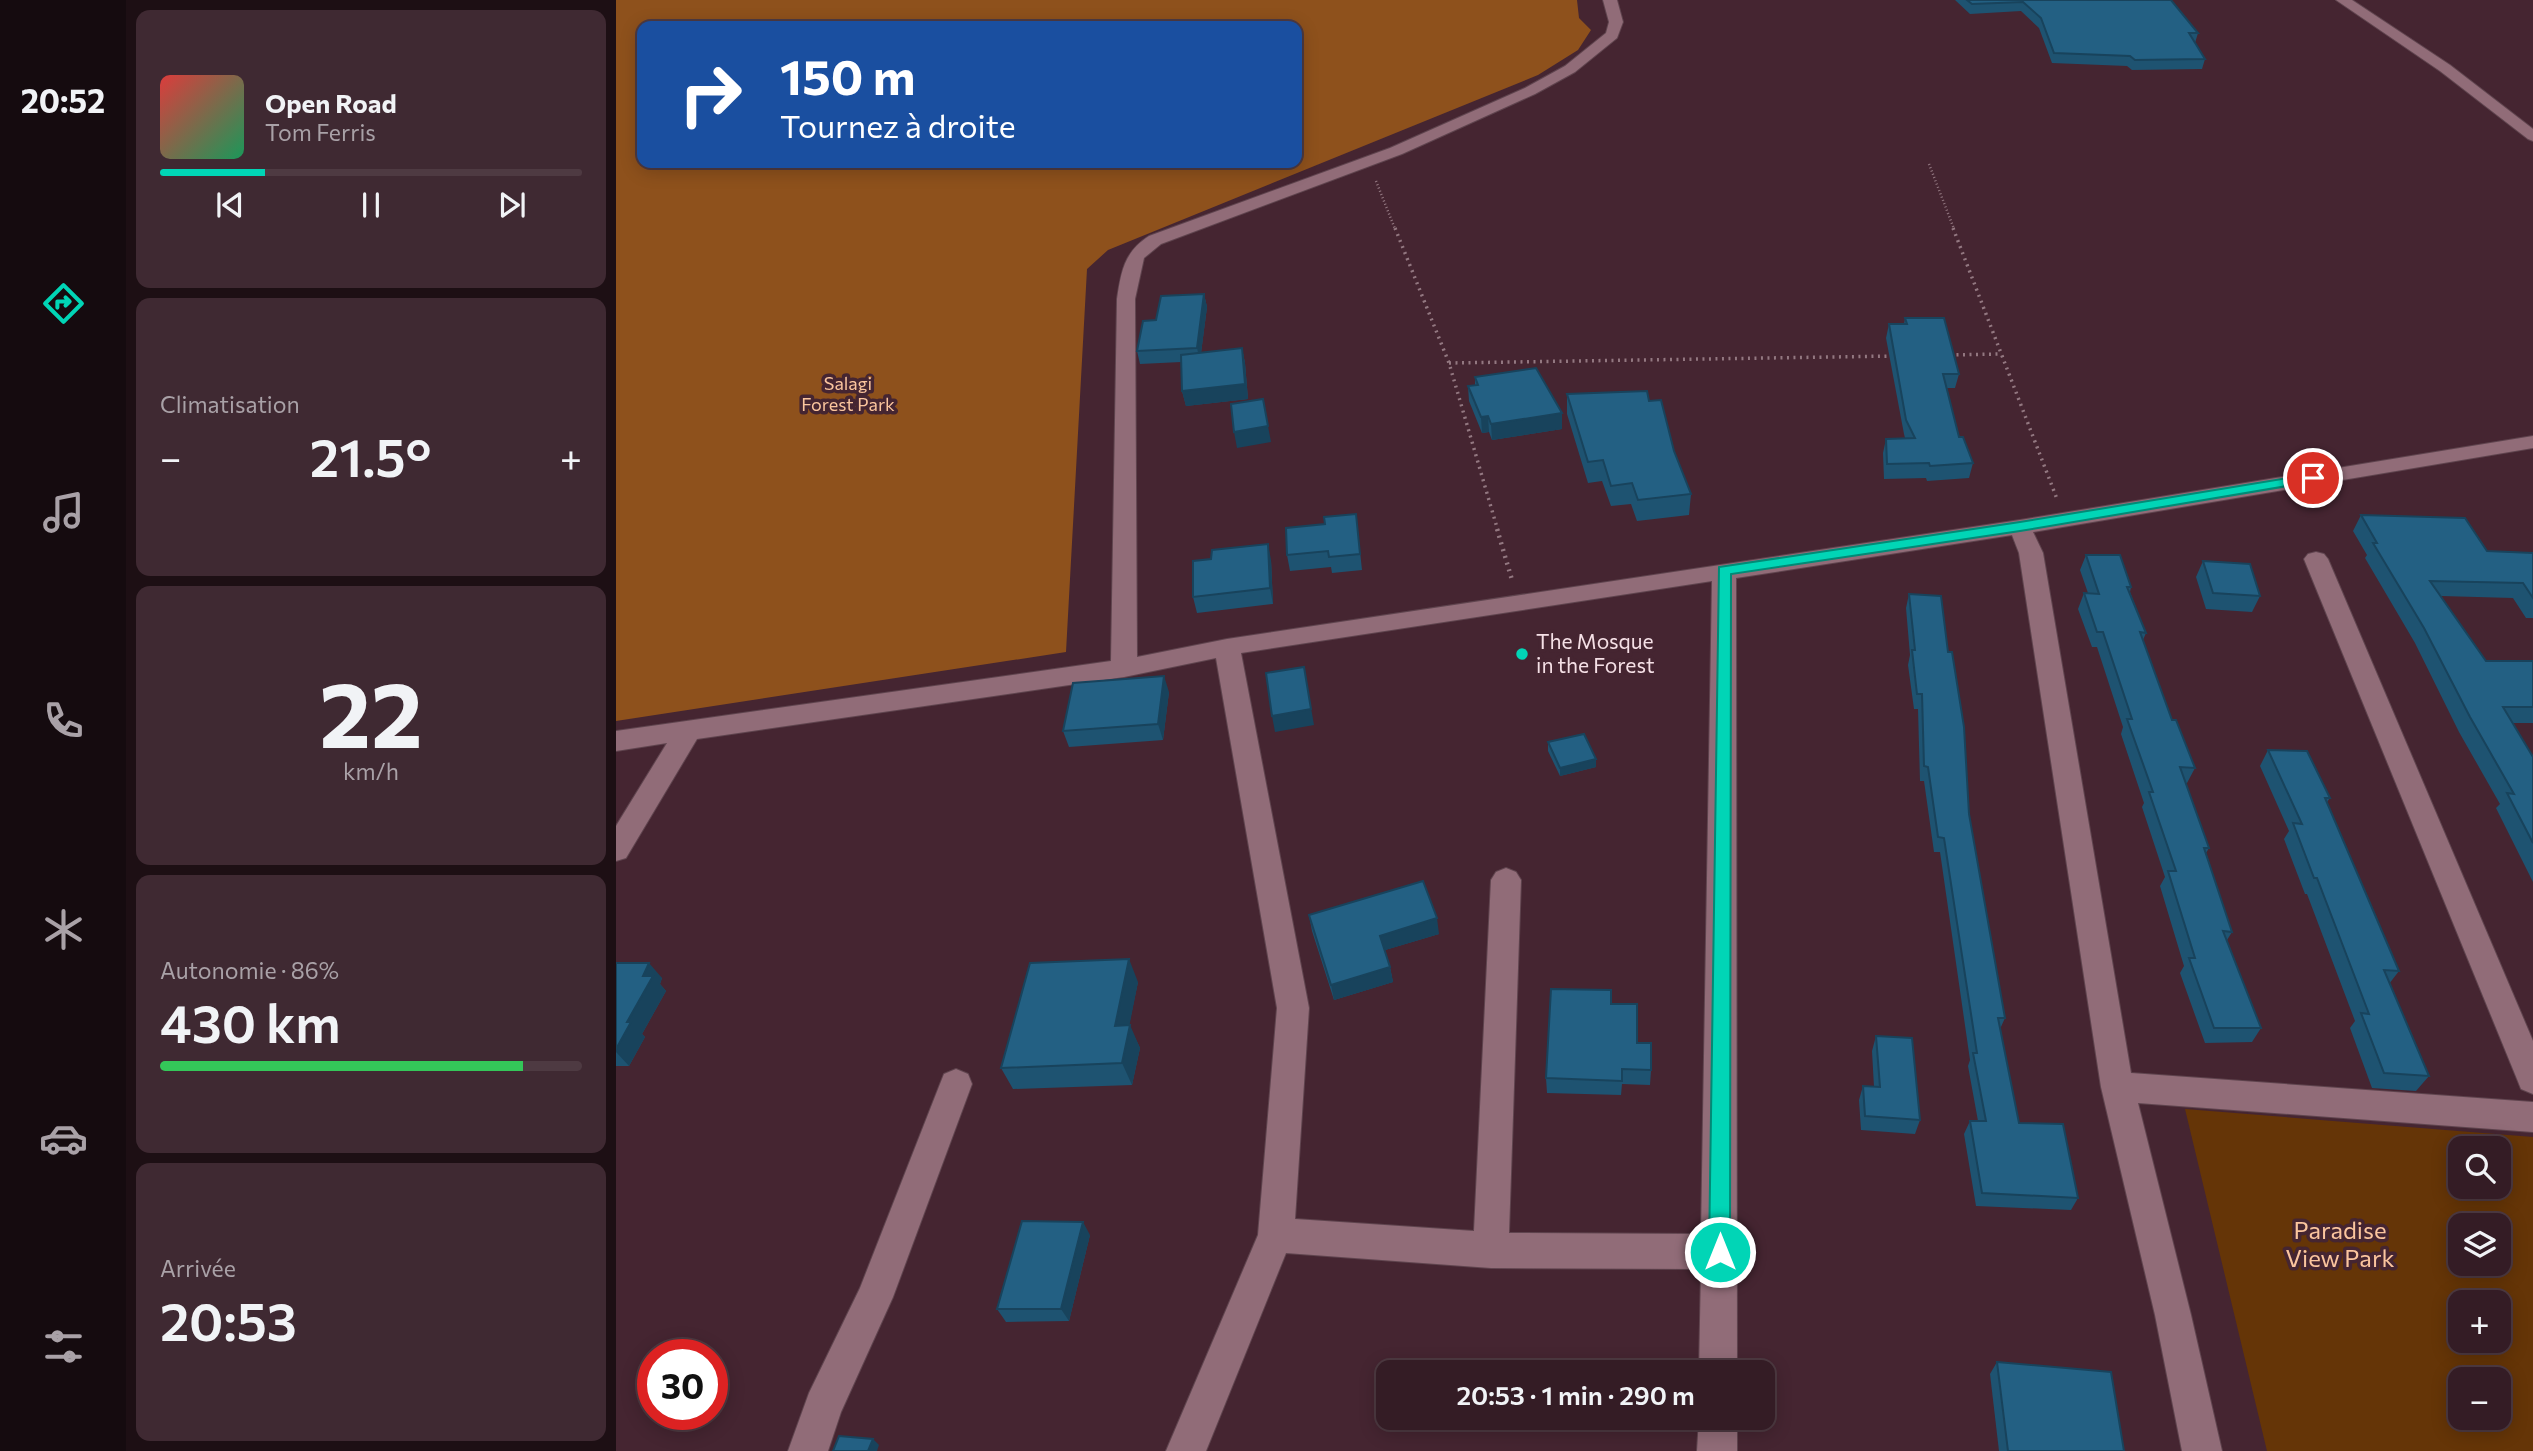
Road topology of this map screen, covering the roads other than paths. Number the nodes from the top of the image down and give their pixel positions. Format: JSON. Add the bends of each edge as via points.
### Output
{"nodes":[{"id":1,"x":1610,"y":0,"type":"edge"},
{"id":2,"x":2343,"y":0,"type":"edge"},
{"id":3,"x":2533,"y":136,"type":"edge"},
{"id":4,"x":2533,"y":442,"type":"edge"},
{"id":5,"x":2020,"y":527,"type":"junction"},
{"id":6,"x":2316,"y":559,"type":"dead end"},
{"id":7,"x":1724,"y":570,"type":"junction"},
{"id":8,"x":1227,"y":647,"type":"junction"},
{"id":9,"x":1124,"y":668,"type":"junction"},
{"id":10,"x":689,"y":730,"type":"junction"},
{"id":11,"x":616,"y":741,"type":"edge"},
{"id":12,"x":616,"y":850,"type":"edge"},
{"id":13,"x":1506,"y":880,"type":"dead end"},
{"id":14,"x":2533,"y":1079,"type":"edge"},
{"id":15,"x":956,"y":1084,"type":"dead end"},
{"id":16,"x":2117,"y":1087,"type":"junction"},
{"id":17,"x":2533,"y":1117,"type":"edge"},
{"id":18,"x":1276,"y":1236,"type":"junction"},
{"id":19,"x":1491,"y":1250,"type":"junction"},
{"id":20,"x":1720,"y":1252,"type":"junction"},
{"id":21,"x":1718,"y":1360,"type":"edge"},
{"id":22,"x":1718,"y":1430,"type":"edge"},
{"id":23,"x":808,"y":1451,"type":"edge"},
{"id":24,"x":1186,"y":1451,"type":"edge"},
{"id":25,"x":1717,"y":1451,"type":"edge"},
{"id":26,"x":2202,"y":1451,"type":"edge"}],
"edges":[{"from":1,"to":9,"type":"street","via":[[1616,23],[1612,35],[1570,69],[1530,91],[1368,161],[1155,240],[1133,257],[1126,299]]},
{"from":2,"to":3,"type":"street","via":[[2445,68]]},
{"from":4,"to":5,"type":"street"},
{"from":5,"to":7,"type":"street"},
{"from":5,"to":16,"type":"street","via":[[2031,553]]},
{"from":6,"to":14,"type":"street"},
{"from":7,"to":8,"type":"street"},
{"from":7,"to":20,"type":"street"},
{"from":8,"to":9,"type":"street"},
{"from":8,"to":18,"type":"street","via":[[1293,1008]]},
{"from":9,"to":10,"type":"street"},
{"from":10,"to":11,"type":"street"},
{"from":10,"to":12,"type":"street"},
{"from":13,"to":19,"type":"street"},
{"from":15,"to":23,"type":"street","via":[[876,1297],[823,1407]]},
{"from":16,"to":17,"type":"street"},
{"from":16,"to":26,"type":"street"},
{"from":18,"to":19,"type":"street"},
{"from":18,"to":24,"type":"street"},
{"from":19,"to":20,"type":"street"},
{"from":20,"to":21,"type":"street"},
{"from":22,"to":25,"type":"street"}]}
